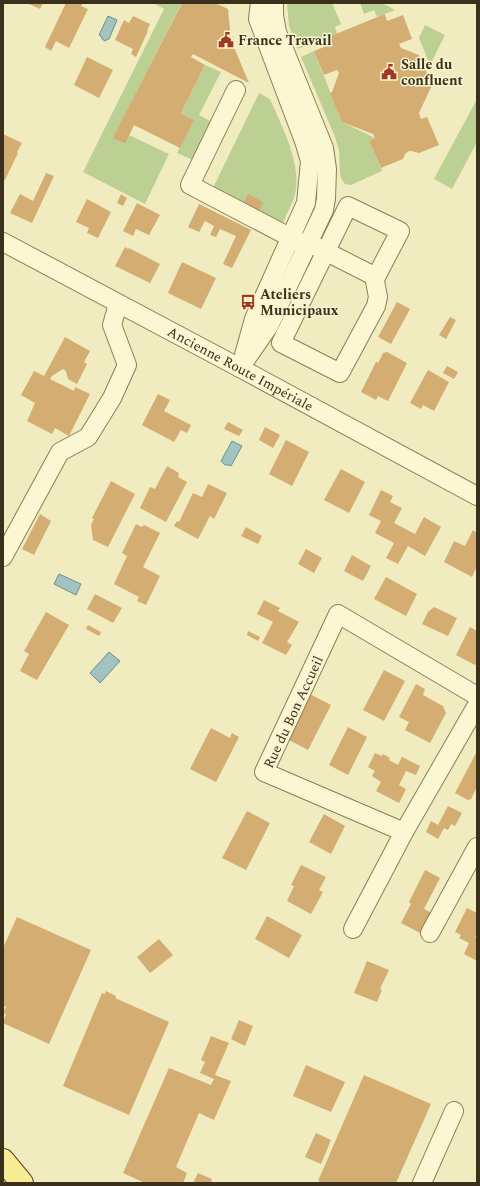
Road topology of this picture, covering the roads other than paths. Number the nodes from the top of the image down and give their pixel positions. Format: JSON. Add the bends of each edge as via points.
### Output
{"nodes":[{"id":1,"x":260,"y":3,"type":"edge"},
{"id":2,"x":274,"y":3,"type":"edge"},
{"id":3,"x":236,"y":90,"type":"dead end"},
{"id":4,"x":290,"y":238,"type":"junction"},
{"id":5,"x":3,"y":242,"type":"edge"},
{"id":6,"x":308,"y":244,"type":"junction"},
{"id":7,"x":326,"y":251,"type":"junction"},
{"id":8,"x":376,"y":277,"type":"junction"},
{"id":9,"x":118,"y":304,"type":"junction"},
{"id":10,"x":240,"y":368,"type":"junction"},
{"id":11,"x":477,"y":496,"type":"edge"},
{"id":12,"x":3,"y":557,"type":"edge"},
{"id":13,"x":477,"y":696,"type":"edge"},
{"id":14,"x":477,"y":705,"type":"edge"},
{"id":15,"x":404,"y":832,"type":"junction"},
{"id":16,"x":477,"y":847,"type":"edge"},
{"id":17,"x":353,"y":929,"type":"dead end"},
{"id":18,"x":430,"y":933,"type":"dead end"},
{"id":19,"x":454,"y":1111,"type":"dead end"},
{"id":20,"x":3,"y":1160,"type":"edge"},
{"id":21,"x":22,"y":1183,"type":"edge"},
{"id":22,"x":422,"y":1183,"type":"edge"}],
"edges":[{"from":1,"to":4,"type":"street","via":[[258,19],[310,161],[306,203]]},
{"from":2,"to":6,"type":"street","via":[[277,32],[324,148],[327,169],[324,210]]},
{"from":3,"to":4,"type":"street","via":[[190,185]]},
{"from":4,"to":6,"type":"street"},
{"from":4,"to":10,"type":"street","via":[[254,319]]},
{"from":5,"to":9,"type":"street","name":"Ancienne Route Impériale"},
{"from":6,"to":7,"type":"street"},
{"from":6,"to":10,"type":"street","via":[[269,326]]},
{"from":7,"to":8,"type":"street"},
{"from":7,"to":8,"type":"street","via":[[348,206],[400,231]]},
{"from":7,"to":8,"type":"street","via":[[281,342],[340,373],[376,306]]},
{"from":9,"to":10,"type":"street","name":"Ancienne Route Impériale"},
{"from":9,"to":12,"type":"street","via":[[112,325],[127,365],[112,398],[88,437],[60,452]]},
{"from":10,"to":11,"type":"street","name":"Ancienne Route Impériale"},
{"from":13,"to":15,"type":"street","name":"Rue du Bon Accueil","via":[[338,614],[264,772]]},
{"from":14,"to":15,"type":"street"},
{"from":15,"to":17,"type":"street"},
{"from":16,"to":18,"type":"street"},
{"from":19,"to":22,"type":"street"},
{"from":20,"to":21,"type":"main road"}]}
